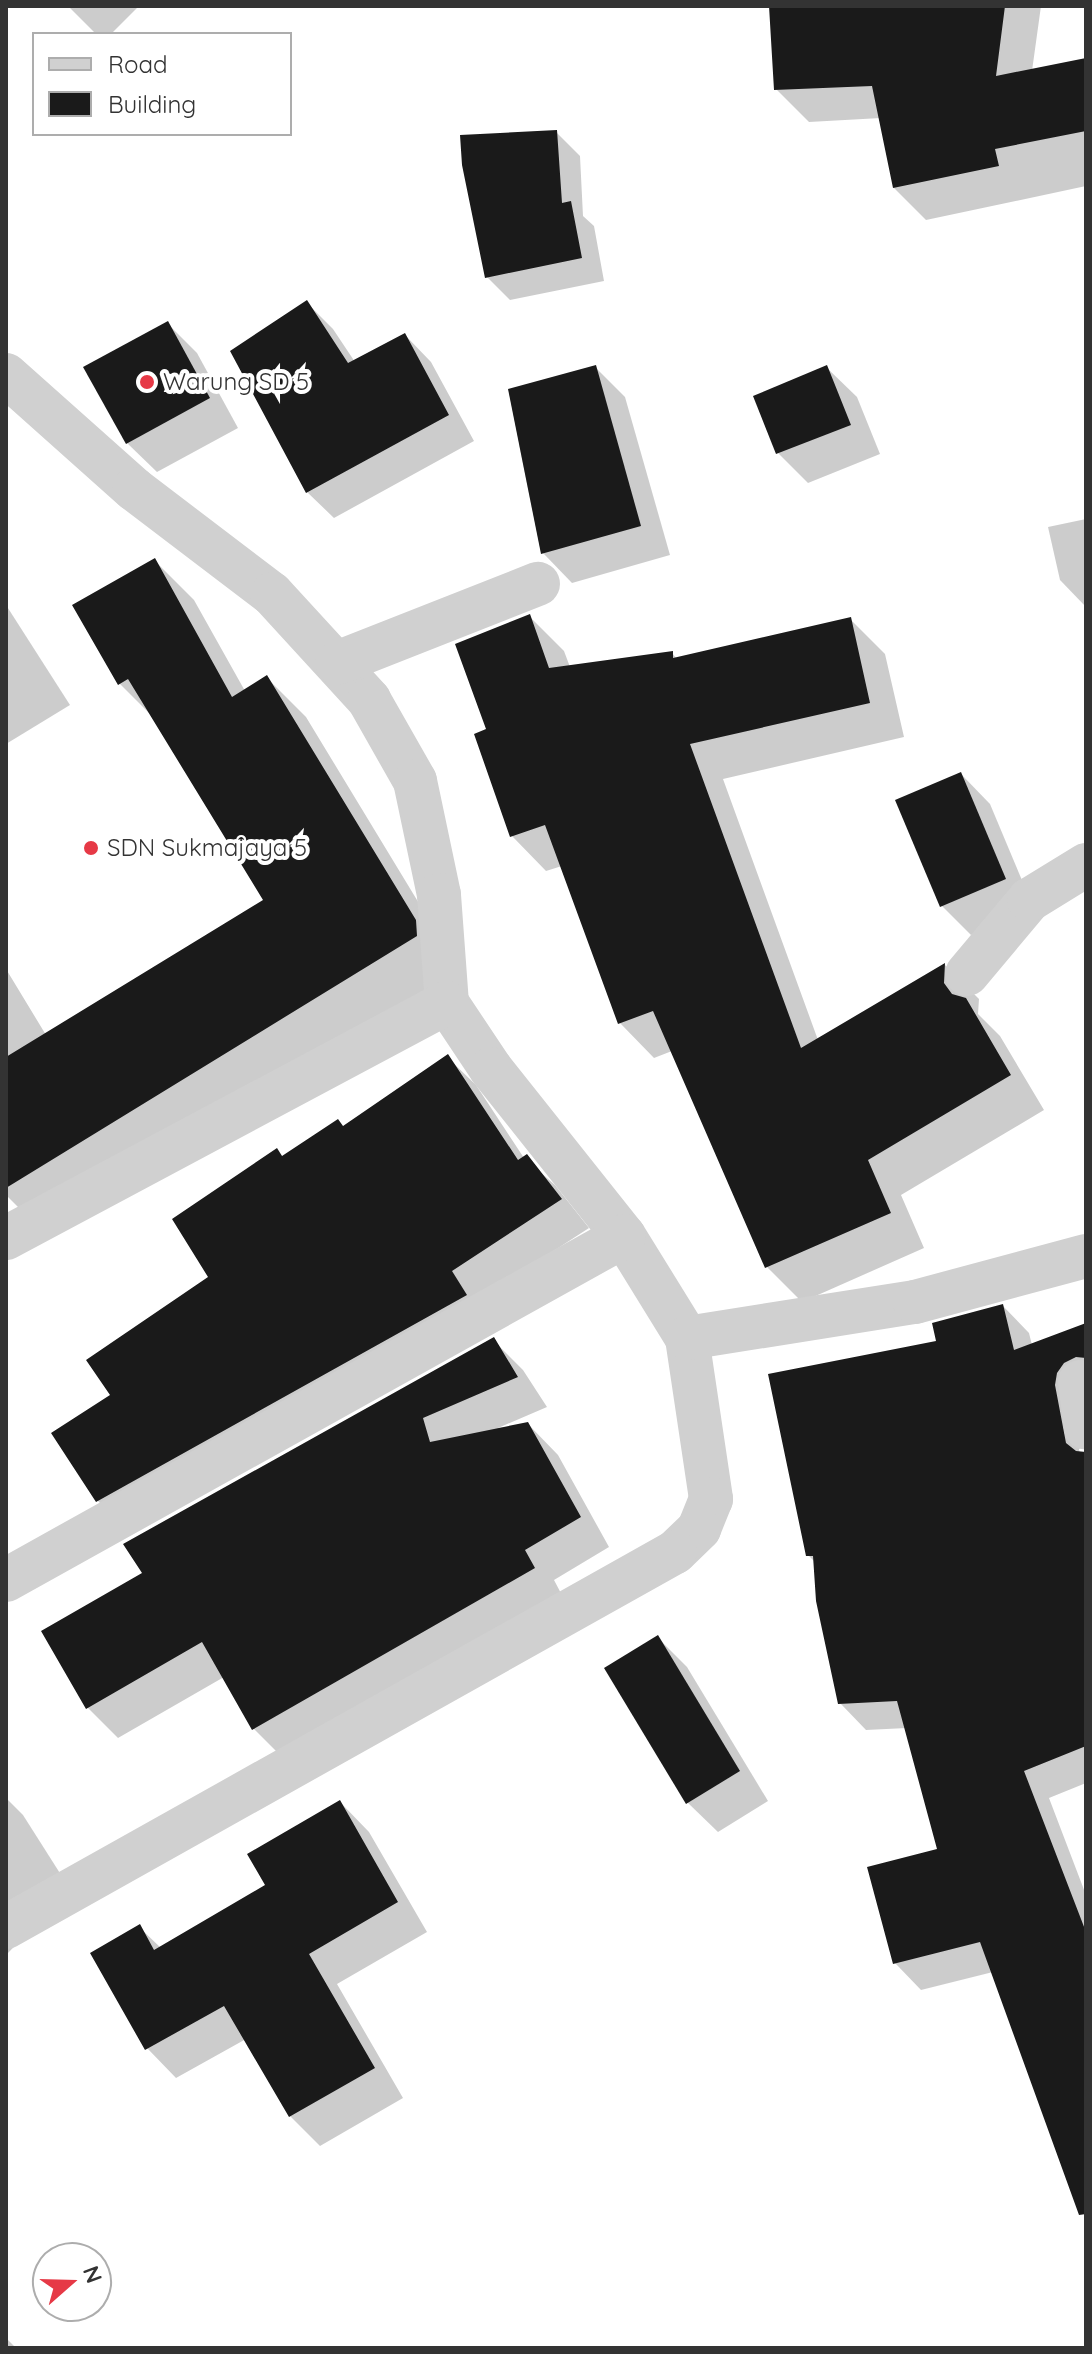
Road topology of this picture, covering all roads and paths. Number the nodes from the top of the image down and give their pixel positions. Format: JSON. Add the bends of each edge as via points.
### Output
{"nodes":[{"id":1,"x":10,"y":384,"type":"edge"},
{"id":2,"x":538,"y":584,"type":"dead end"},
{"id":3,"x":337,"y":663,"type":"junction"},
{"id":4,"x":1086,"y":865,"type":"edge"},
{"id":5,"x":967,"y":974,"type":"dead end"},
{"id":6,"x":447,"y":1003,"type":"junction"},
{"id":7,"x":624,"y":1236,"type":"junction"},
{"id":8,"x":6,"y":1238,"type":"edge"},
{"id":9,"x":1086,"y":1256,"type":"edge"},
{"id":10,"x":687,"y":1338,"type":"junction"},
{"id":11,"x":1080,"y":1382,"type":"dead end"},
{"id":12,"x":1086,"y":1428,"type":"edge"},
{"id":13,"x":6,"y":1580,"type":"edge"},
{"id":14,"x":6,"y":1927,"type":"edge"}],
"edges":[{"from":1,"to":3,"type":"street","via":[[134,489],[272,594]]},
{"from":2,"to":3,"type":"street"},
{"from":3,"to":6,"type":"street","via":[[369,700],[415,781],[439,895]]},
{"from":4,"to":5,"type":"street","via":[[1029,900]]},
{"from":6,"to":7,"type":"street","via":[[491,1069]]},
{"from":6,"to":8,"type":"street"},
{"from":7,"to":10,"type":"street"},
{"from":7,"to":13,"type":"street"},
{"from":9,"to":10,"type":"street","via":[[915,1302]]},
{"from":10,"to":14,"type":"street","via":[[711,1499],[699,1529],[675,1552]]},
{"from":11,"to":12,"type":"street"}]}
